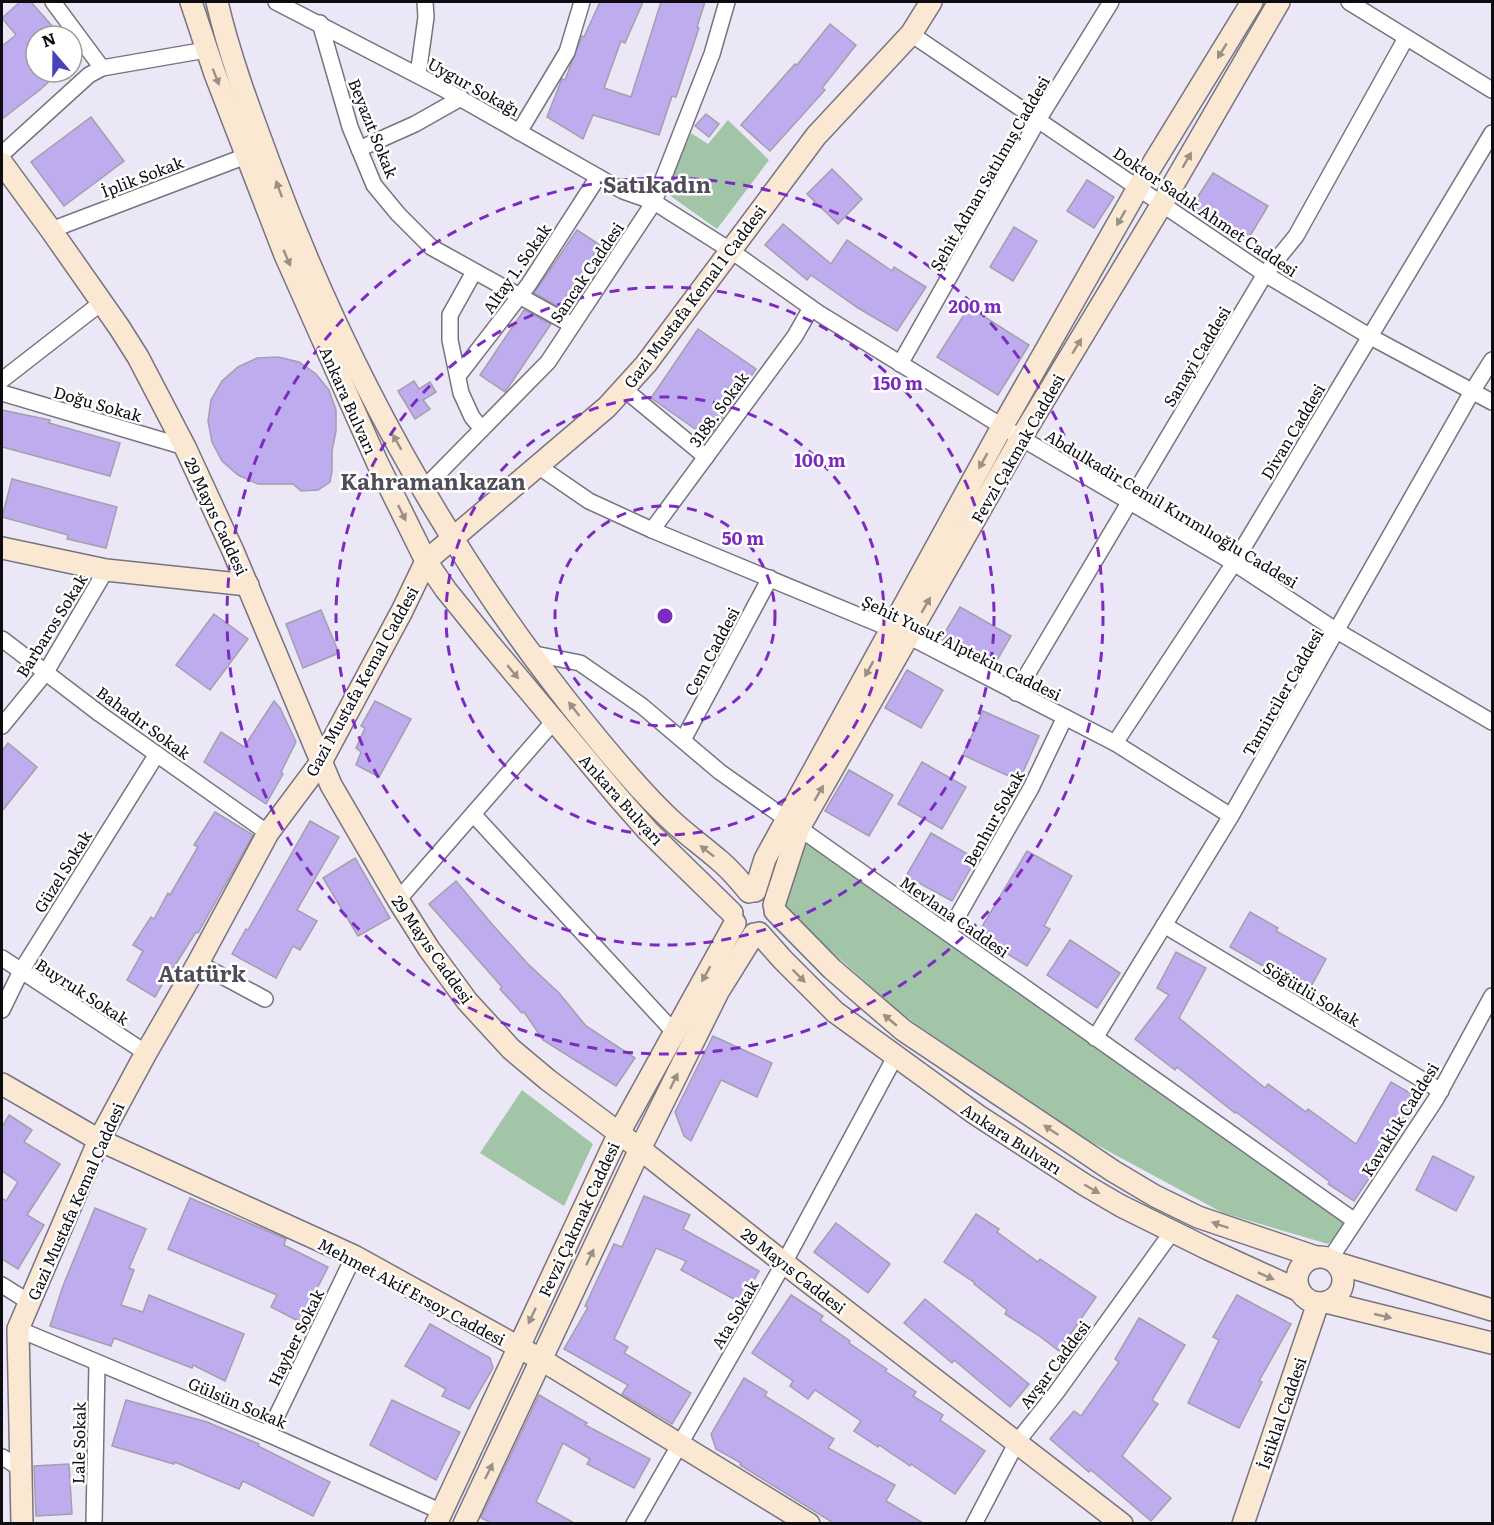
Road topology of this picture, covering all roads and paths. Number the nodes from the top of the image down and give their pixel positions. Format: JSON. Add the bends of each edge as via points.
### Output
{"nodes":[{"id":1,"x":53,"y":2,"type":"edge"},
{"id":2,"x":190,"y":2,"type":"edge"},
{"id":3,"x":217,"y":2,"type":"edge"},
{"id":4,"x":276,"y":2,"type":"edge"},
{"id":5,"x":425,"y":2,"type":"edge"},
{"id":6,"x":582,"y":2,"type":"edge"},
{"id":7,"x":727,"y":2,"type":"edge"},
{"id":8,"x":931,"y":2,"type":"edge"},
{"id":9,"x":1111,"y":2,"type":"edge"},
{"id":10,"x":1252,"y":2,"type":"edge"},
{"id":11,"x":1279,"y":2,"type":"edge"},
{"id":12,"x":1349,"y":2,"type":"edge"},
{"id":13,"x":320,"y":23,"type":"junction"},
{"id":14,"x":910,"y":34,"type":"junction"},
{"id":15,"x":1406,"y":38,"type":"junction"},
{"id":16,"x":206,"y":50,"type":"junction"},
{"id":17,"x":102,"y":68,"type":"junction"},
{"id":18,"x":418,"y":75,"type":"junction"},
{"id":19,"x":1492,"y":90,"type":"edge"},
{"id":20,"x":461,"y":98,"type":"junction"},
{"id":21,"x":1038,"y":120,"type":"junction"},
{"id":22,"x":519,"y":132,"type":"junction"},
{"id":23,"x":1492,"y":133,"type":"edge"},
{"id":24,"x":359,"y":149,"type":"junction"},
{"id":25,"x":2,"y":154,"type":"edge"},
{"id":26,"x":246,"y":156,"type":"junction"},
{"id":27,"x":2,"y":164,"type":"edge"},
{"id":28,"x":598,"y":177,"type":"junction"},
{"id":29,"x":1138,"y":188,"type":"junction"},
{"id":30,"x":654,"y":202,"type":"junction"},
{"id":31,"x":1162,"y":204,"type":"junction"},
{"id":32,"x":51,"y":230,"type":"junction"},
{"id":33,"x":730,"y":250,"type":"junction"},
{"id":34,"x":474,"y":272,"type":"junction"},
{"id":35,"x":1265,"y":274,"type":"junction"},
{"id":36,"x":521,"y":295,"type":"junction"},
{"id":37,"x":101,"y":303,"type":"junction"},
{"id":38,"x":812,"y":308,"type":"junction"},
{"id":39,"x":572,"y":325,"type":"junction"},
{"id":40,"x":1369,"y":336,"type":"junction"},
{"id":41,"x":1492,"y":360,"type":"edge"},
{"id":42,"x":900,"y":364,"type":"junction"},
{"id":43,"x":458,"y":376,"type":"junction"},
{"id":44,"x":2,"y":380,"type":"edge"},
{"id":45,"x":624,"y":389,"type":"junction"},
{"id":46,"x":1473,"y":390,"type":"junction"},
{"id":47,"x":2,"y":393,"type":"edge"},
{"id":48,"x":1492,"y":402,"type":"edge"},
{"id":49,"x":1002,"y":427,"type":"junction"},
{"id":50,"x":482,"y":429,"type":"junction"},
{"id":51,"x":1022,"y":438,"type":"junction"},
{"id":52,"x":185,"y":447,"type":"junction"},
{"id":53,"x":706,"y":457,"type":"junction"},
{"id":54,"x":538,"y":466,"type":"junction"},
{"id":55,"x":423,"y":489,"type":"junction"},
{"id":56,"x":1130,"y":502,"type":"junction"},
{"id":57,"x":652,"y":530,"type":"junction"},
{"id":58,"x":452,"y":539,"type":"junction"},
{"id":59,"x":2,"y":548,"type":"edge"},
{"id":60,"x":426,"y":561,"type":"junction"},
{"id":61,"x":1234,"y":563,"type":"junction"},
{"id":62,"x":106,"y":570,"type":"junction"},
{"id":63,"x":770,"y":578,"type":"junction"},
{"id":64,"x":248,"y":585,"type":"junction"},
{"id":65,"x":1337,"y":631,"type":"junction"},
{"id":66,"x":900,"y":633,"type":"junction"},
{"id":67,"x":2,"y":639,"type":"edge"},
{"id":68,"x":530,"y":653,"type":"junction"},
{"id":69,"x":46,"y":672,"type":"junction"},
{"id":70,"x":1016,"y":693,"type":"junction"},
{"id":71,"x":1065,"y":717,"type":"junction"},
{"id":72,"x":554,"y":721,"type":"junction"},
{"id":73,"x":1492,"y":722,"type":"edge"},
{"id":74,"x":2,"y":726,"type":"edge"},
{"id":75,"x":683,"y":740,"type":"junction"},
{"id":76,"x":1115,"y":743,"type":"junction"},
{"id":77,"x":157,"y":754,"type":"junction"},
{"id":78,"x":321,"y":762,"type":"junction"},
{"id":79,"x":472,"y":814,"type":"junction"},
{"id":80,"x":1231,"y":816,"type":"junction"},
{"id":81,"x":793,"y":823,"type":"junction"},
{"id":82,"x":268,"y":833,"type":"junction"},
{"id":83,"x":752,"y":891,"type":"junction"},
{"id":84,"x":398,"y":900,"type":"junction"},
{"id":85,"x":775,"y":908,"type":"junction"},
{"id":86,"x":734,"y":918,"type":"junction"},
{"id":87,"x":1164,"y":925,"type":"junction"},
{"id":88,"x":757,"y":933,"type":"junction"},
{"id":89,"x":948,"y":933,"type":"junction"},
{"id":90,"x":2,"y":958,"type":"edge"},
{"id":91,"x":198,"y":963,"type":"junction"},
{"id":92,"x":21,"y":971,"type":"junction"},
{"id":93,"x":1492,"y":996,"type":"edge"},
{"id":94,"x":265,"y":999,"type":"dead end"},
{"id":95,"x":2,"y":1010,"type":"edge"},
{"id":96,"x":674,"y":1032,"type":"junction"},
{"id":97,"x":1095,"y":1038,"type":"junction"},
{"id":98,"x":146,"y":1053,"type":"junction"},
{"id":99,"x":895,"y":1057,"type":"junction"},
{"id":100,"x":2,"y":1084,"type":"edge"},
{"id":101,"x":1441,"y":1091,"type":"junction"},
{"id":102,"x":619,"y":1132,"type":"junction"},
{"id":103,"x":99,"y":1140,"type":"junction"},
{"id":104,"x":640,"y":1149,"type":"junction"},
{"id":105,"x":1355,"y":1221,"type":"junction"},
{"id":106,"x":1173,"y":1233,"type":"junction"},
{"id":107,"x":354,"y":1256,"type":"junction"},
{"id":108,"x":1327,"y":1260,"type":"junction"},
{"id":109,"x":784,"y":1263,"type":"junction"},
{"id":110,"x":2,"y":1285,"type":"edge"},
{"id":111,"x":1300,"y":1291,"type":"junction"},
{"id":112,"x":29,"y":1302,"type":"junction"},
{"id":113,"x":1322,"y":1302,"type":"junction"},
{"id":114,"x":1492,"y":1310,"type":"edge"},
{"id":115,"x":18,"y":1329,"type":"junction"},
{"id":116,"x":1492,"y":1343,"type":"edge"},
{"id":117,"x":518,"y":1348,"type":"junction"},
{"id":118,"x":542,"y":1360,"type":"junction"},
{"id":119,"x":97,"y":1363,"type":"junction"},
{"id":120,"x":268,"y":1434,"type":"junction"},
{"id":121,"x":1017,"y":1442,"type":"junction"},
{"id":122,"x":680,"y":1446,"type":"junction"},
{"id":123,"x":2,"y":1456,"type":"edge"},
{"id":124,"x":20,"y":1468,"type":"junction"},
{"id":125,"x":439,"y":1518,"type":"edge"},
{"id":126,"x":22,"y":1524,"type":"edge"},
{"id":127,"x":94,"y":1524,"type":"edge"},
{"id":128,"x":464,"y":1524,"type":"edge"},
{"id":129,"x":634,"y":1524,"type":"edge"},
{"id":130,"x":809,"y":1524,"type":"edge"},
{"id":131,"x":974,"y":1524,"type":"edge"},
{"id":132,"x":1122,"y":1524,"type":"edge"},
{"id":133,"x":1243,"y":1524,"type":"edge"}],
"edges":[{"from":1,"to":17,"type":"street"},
{"from":2,"to":16,"type":"main road","name":"Ankara Bulvarı"},
{"from":55,"to":3,"type":"main road","name":"Ankara Bulvarı","one_way":true,"via":[[355,362],[288,214]]},
{"from":4,"to":13,"type":"street","name":"Uygur Sokağı"},
{"from":5,"to":18,"type":"street"},
{"from":6,"to":22,"type":"street","via":[[567,52]]},
{"from":7,"to":30,"type":"street","name":"Sancak Caddesi","via":[[712,54]]},
{"from":8,"to":14,"type":"main road","name":"Gazi Mustafa Kemal 1 Caddesi"},
{"from":9,"to":21,"type":"street","name":"Şehit Adnan Satılmış Caddesi"},
{"from":10,"to":29,"type":"main road","name":"Fevzi Çakmak Caddesi","one_way":true},
{"from":31,"to":11,"type":"main road","name":"Fevzi Çakmak Caddesi","one_way":true},
{"from":12,"to":15,"type":"street"},
{"from":13,"to":18,"type":"street","name":"Uygur Sokağı"},
{"from":13,"to":24,"type":"street","name":"Beyazıt Sokak"},
{"from":14,"to":21,"type":"street","name":"Doktor Sadık Ahmet Caddesi"},
{"from":14,"to":33,"type":"main road","name":"Gazi Mustafa Kemal 1 Caddesi","via":[[816,136]]},
{"from":15,"to":19,"type":"street"},
{"from":15,"to":35,"type":"street","name":"Sanayi Caddesi","via":[[1296,236]]},
{"from":16,"to":17,"type":"street"},
{"from":16,"to":26,"type":"main road","name":"Ankara Bulvarı","one_way":true},
{"from":17,"to":25,"type":"street","via":[[81,81]]},
{"from":18,"to":20,"type":"street","name":"Uygur Sokağı"},
{"from":20,"to":22,"type":"street","name":"Uygur Sokağı"},
{"from":20,"to":24,"type":"street"},
{"from":21,"to":29,"type":"street","name":"Doktor Sadık Ahmet Caddesi"},
{"from":21,"to":42,"type":"street","name":"Şehit Adnan Satılmış Caddesi"},
{"from":22,"to":28,"type":"street","name":"Uygur Sokağı"},
{"from":23,"to":40,"type":"street","name":"Divan Caddesi"},
{"from":24,"to":34,"type":"street","name":"Beyazıt Sokak","via":[[374,185],[398,214],[431,247]]},
{"from":26,"to":32,"type":"street","name":"İplik Sokak"},
{"from":26,"to":60,"type":"main road","name":"Ankara Bulvarı","one_way":true,"via":[[319,333]]},
{"from":27,"to":32,"type":"main road","name":"29 Mayıs Caddesi"},
{"from":28,"to":30,"type":"street","name":"Uygur Sokağı"},
{"from":28,"to":36,"type":"street","name":"Altay 1. Sokak"},
{"from":29,"to":31,"type":"street","name":"Doktor Sadık Ahmet Caddesi"},
{"from":29,"to":49,"type":"main road","name":"Fevzi Çakmak Caddesi","one_way":true},
{"from":30,"to":33,"type":"street","name":"Abdulkadir Cemil Kırımlıoğlu Caddesi"},
{"from":30,"to":39,"type":"street","name":"Sancak Caddesi"},
{"from":31,"to":35,"type":"street","name":"Doktor Sadık Ahmet Caddesi"},
{"from":51,"to":31,"type":"main road","name":"Fevzi Çakmak Caddesi","one_way":true},
{"from":32,"to":37,"type":"main road","name":"29 Mayıs Caddesi"},
{"from":33,"to":38,"type":"street","name":"Abdulkadir Cemil Kırımlıoğlu Caddesi"},
{"from":33,"to":45,"type":"main road","name":"Gazi Mustafa Kemal 1 Caddesi"},
{"from":34,"to":36,"type":"street","name":"Beyazıt Sokak"},
{"from":34,"to":43,"type":"street","via":[[450,315],[450,340]]},
{"from":35,"to":40,"type":"street","name":"Doktor Sadık Ahmet Caddesi"},
{"from":35,"to":56,"type":"street","name":"Sanayi Caddesi"},
{"from":36,"to":39,"type":"street","name":"Beyazıt Sokak"},
{"from":36,"to":43,"type":"street","name":"Altay 1. Sokak"},
{"from":37,"to":44,"type":"street"},
{"from":37,"to":52,"type":"main road","name":"29 Mayıs Caddesi","via":[[138,357]]},
{"from":38,"to":42,"type":"street","name":"Abdulkadir Cemil Kırımlıoğlu Caddesi"},
{"from":38,"to":53,"type":"street","name":"3188. Sokak"},
{"from":39,"to":50,"type":"street","name":"Sancak Caddesi","via":[[548,362]]},
{"from":40,"to":46,"type":"street","name":"Doktor Sadık Ahmet Caddesi"},
{"from":40,"to":61,"type":"street","name":"Divan Caddesi"},
{"from":41,"to":46,"type":"street","name":"Tamirciler Caddesi"},
{"from":42,"to":49,"type":"street","name":"Abdulkadir Cemil Kırımlıoğlu Caddesi"},
{"from":43,"to":50,"type":"street","via":[[461,393]]},
{"from":45,"to":53,"type":"street"},
{"from":45,"to":54,"type":"main road","name":"Gazi Mustafa Kemal 1 Caddesi"},
{"from":46,"to":48,"type":"street","name":"Doktor Sadık Ahmet Caddesi"},
{"from":46,"to":65,"type":"street","name":"Tamirciler Caddesi"},
{"from":47,"to":52,"type":"street","name":"Doğu Sokak"},
{"from":49,"to":51,"type":"street","name":"Abdulkadir Cemil Kırımlıoğlu Caddesi"},
{"from":49,"to":66,"type":"main road","name":"Fevzi Çakmak Caddesi","one_way":true},
{"from":50,"to":55,"type":"street","name":"Sancak Caddesi"},
{"from":51,"to":56,"type":"street","name":"Abdulkadir Cemil Kırımlıoğlu Caddesi"},
{"from":66,"to":51,"type":"main road","name":"Fevzi Çakmak Caddesi","one_way":true},
{"from":52,"to":64,"type":"main road","name":"29 Mayıs Caddesi"},
{"from":53,"to":57,"type":"street","name":"3188. Sokak"},
{"from":54,"to":57,"type":"street","name":"Şehit Yusuf Alptekin Caddesi","via":[[588,501]]},
{"from":54,"to":58,"type":"main road","name":"Gazi Mustafa Kemal 1 Caddesi"},
{"from":55,"to":58,"type":"main road","name":"Ankara Bulvarı"},
{"from":56,"to":61,"type":"street","name":"Abdulkadir Cemil Kırımlıoğlu Caddesi"},
{"from":56,"to":70,"type":"street","name":"Sanayi Caddesi"},
{"from":57,"to":63,"type":"street","name":"Şehit Yusuf Alptekin Caddesi"},
{"from":58,"to":60,"type":"main road","name":"Gazi Mustafa Kemal 1 Caddesi"},
{"from":58,"to":68,"type":"main road","name":"Ankara Bulvarı"},
{"from":59,"to":62,"type":"main road"},
{"from":60,"to":72,"type":"main road","name":"Ankara Bulvarı","one_way":true},
{"from":60,"to":78,"type":"main road","name":"Gazi Mustafa Kemal Caddesi"},
{"from":61,"to":65,"type":"street","name":"Abdulkadir Cemil Kırımlıoğlu Caddesi"},
{"from":61,"to":76,"type":"street","name":"Divan Caddesi"},
{"from":62,"to":64,"type":"main road"},
{"from":62,"to":69,"type":"street","name":"Barbaros Sokak"},
{"from":63,"to":66,"type":"street","name":"Şehit Yusuf Alptekin Caddesi"},
{"from":63,"to":75,"type":"street","name":"Cem Caddesi"},
{"from":64,"to":78,"type":"main road","name":"29 Mayıs Caddesi"},
{"from":65,"to":73,"type":"street","name":"Abdulkadir Cemil Kırımlıoğlu Caddesi"},
{"from":65,"to":80,"type":"street","name":"Tamirciler Caddesi"},
{"from":66,"to":70,"type":"street","name":"Şehit Yusuf Alptekin Caddesi"},
{"from":66,"to":81,"type":"main road","name":"Fevzi Çakmak Caddesi"},
{"from":67,"to":69,"type":"street","name":"Bahadır Sokak"},
{"from":68,"to":75,"type":"street","name":"Mevlana Caddesi","via":[[580,663]]},
{"from":83,"to":68,"type":"main road","name":"Ankara Bulvarı","one_way":true,"via":[[650,798]]},
{"from":69,"to":74,"type":"street","name":"Barbaros Sokak"},
{"from":69,"to":77,"type":"street","name":"Bahadır Sokak"},
{"from":70,"to":71,"type":"street","name":"Şehit Yusuf Alptekin Caddesi"},
{"from":71,"to":76,"type":"street","name":"Şehit Yusuf Alptekin Caddesi"},
{"from":71,"to":89,"type":"street","name":"Benhur Sokak","via":[[1031,789]]},
{"from":72,"to":79,"type":"street"},
{"from":72,"to":86,"type":"main road","name":"Ankara Bulvarı","via":[[648,831]]},
{"from":75,"to":81,"type":"street","name":"Mevlana Caddesi"},
{"from":76,"to":80,"type":"street","name":"Şehit Yusuf Alptekin Caddesi"},
{"from":77,"to":82,"type":"street","name":"Bahadır Sokak"},
{"from":77,"to":92,"type":"street","name":"Güzel Sokak"},
{"from":78,"to":82,"type":"main road","name":"Gazi Mustafa Kemal Caddesi"},
{"from":78,"to":84,"type":"main road","name":"29 Mayıs Caddesi"},
{"from":79,"to":84,"type":"street"},
{"from":79,"to":96,"type":"street"},
{"from":80,"to":87,"type":"street","name":"Tamirciler Caddesi"},
{"from":81,"to":83,"type":"main road","name":"Fevzi Çakmak Caddesi","via":[[765,859]]},
{"from":81,"to":85,"type":"main road","name":"Fevzi Çakmak Caddesi"},
{"from":81,"to":89,"type":"street","name":"Mevlana Caddesi"},
{"from":82,"to":91,"type":"main road","name":"Gazi Mustafa Kemal Caddesi"},
{"from":83,"to":85,"type":"main road","via":[[767,895]]},
{"from":83,"to":86,"type":"main road","via":[[738,897]]},
{"from":84,"to":102,"type":"main road","name":"29 Mayıs Caddesi","via":[[429,949],[488,1025],[541,1075]]},
{"from":85,"to":88,"type":"main road","via":[[769,927]]},
{"from":108,"to":85,"type":"main road","name":"Ankara Bulvarı","one_way":true,"via":[[1198,1217],[1113,1171],[903,1030],[846,981]]},
{"from":86,"to":88,"type":"main road","via":[[743,931]]},
{"from":86,"to":96,"type":"main road","name":"Fevzi Çakmak Caddesi","one_way":true},
{"from":87,"to":97,"type":"street","name":"Tamirciler Caddesi"},
{"from":87,"to":101,"type":"street","name":"Söğütlü Sokak"},
{"from":88,"to":99,"type":"main road","name":"Ankara Bulvarı","one_way":true,"via":[[835,1012]]},
{"from":104,"to":88,"type":"main road","name":"Fevzi Çakmak Caddesi","one_way":true,"via":[[718,993]]},
{"from":89,"to":97,"type":"street","name":"Mevlana Caddesi"},
{"from":90,"to":92,"type":"street","name":"Buyruk Sokak"},
{"from":91,"to":94,"type":"street"},
{"from":91,"to":98,"type":"main road","name":"Gazi Mustafa Kemal Caddesi"},
{"from":92,"to":95,"type":"street","name":"Güzel Sokak"},
{"from":92,"to":98,"type":"street","name":"Buyruk Sokak"},
{"from":93,"to":101,"type":"street","name":"Kavaklık Caddesi"},
{"from":96,"to":102,"type":"main road","name":"Fevzi Çakmak Caddesi"},
{"from":97,"to":105,"type":"street","name":"Mevlana Caddesi"},
{"from":98,"to":103,"type":"main road","name":"Gazi Mustafa Kemal Caddesi"},
{"from":99,"to":106,"type":"main road","name":"Ankara Bulvarı","one_way":true,"via":[[1076,1180]]},
{"from":99,"to":109,"type":"street","name":"Ata Sokak"},
{"from":100,"to":103,"type":"main road","name":"Mehmet Akif Ersoy Caddesi"},
{"from":101,"to":105,"type":"street","name":"Kavaklık Caddesi"},
{"from":102,"to":104,"type":"main road","name":"29 Mayıs Caddesi"},
{"from":102,"to":117,"type":"main road","name":"Fevzi Çakmak Caddesi","one_way":true},
{"from":103,"to":107,"type":"main road","name":"Mehmet Akif Ersoy Caddesi"},
{"from":103,"to":112,"type":"main road","name":"Gazi Mustafa Kemal Caddesi"},
{"from":104,"to":109,"type":"main road","name":"29 Mayıs Caddesi"},
{"from":118,"to":104,"type":"main road","name":"Fevzi Çakmak Caddesi","one_way":true},
{"from":105,"to":108,"type":"street","name":"Kavaklık Caddesi"},
{"from":106,"to":111,"type":"main road","name":"Ankara Bulvarı","one_way":true},
{"from":106,"to":121,"type":"street","name":"Avşar Caddesi"},
{"from":107,"to":117,"type":"main road","name":"Mehmet Akif Ersoy Caddesi"},
{"from":107,"to":120,"type":"street","name":"Hayber Sokak"},
{"from":108,"to":111,"type":"main road","via":[[1303,1264],[1297,1284]]},
{"from":108,"to":113,"type":"main road","via":[[1343,1278],[1339,1293]]},
{"from":108,"to":114,"type":"main road","name":"Ankara Bulvarı"},
{"from":109,"to":121,"type":"main road","name":"29 Mayıs Caddesi"},
{"from":109,"to":122,"type":"street","name":"Ata Sokak"},
{"from":110,"to":112,"type":"street"},
{"from":111,"to":113,"type":"main road","name":"Ankara Bulvarı","via":[[1310,1301]]},
{"from":112,"to":115,"type":"main road","name":"Gazi Mustafa Kemal Caddesi"},
{"from":113,"to":116,"type":"main road","name":"Ankara Bulvarı","one_way":true},
{"from":113,"to":133,"type":"main road","name":"İstiklal Caddesi"},
{"from":115,"to":119,"type":"street","name":"Gülsün Sokak"},
{"from":115,"to":124,"type":"main road","name":"Gazi Mustafa Kemal Caddesi"},
{"from":117,"to":118,"type":"main road","name":"Mehmet Akif Ersoy Caddesi"},
{"from":117,"to":125,"type":"main road","name":"Fevzi Çakmak Caddesi"},
{"from":118,"to":122,"type":"main road","name":"Mehmet Akif Ersoy Caddesi"},
{"from":128,"to":118,"type":"main road","name":"Fevzi Çakmak Caddesi","one_way":true},
{"from":119,"to":120,"type":"street","name":"Gülsün Sokak"},
{"from":119,"to":127,"type":"street","name":"Lale Sokak"},
{"from":120,"to":125,"type":"street","name":"Gülsün Sokak"},
{"from":121,"to":131,"type":"street","name":"Avşar Caddesi"},
{"from":121,"to":132,"type":"main road","name":"29 Mayıs Caddesi"},
{"from":122,"to":129,"type":"street","name":"Ata Sokak"},
{"from":122,"to":130,"type":"main road","name":"Mehmet Akif Ersoy Caddesi"},
{"from":123,"to":124,"type":"street"},
{"from":124,"to":126,"type":"main road","name":"Gazi Mustafa Kemal Caddesi"}]}
